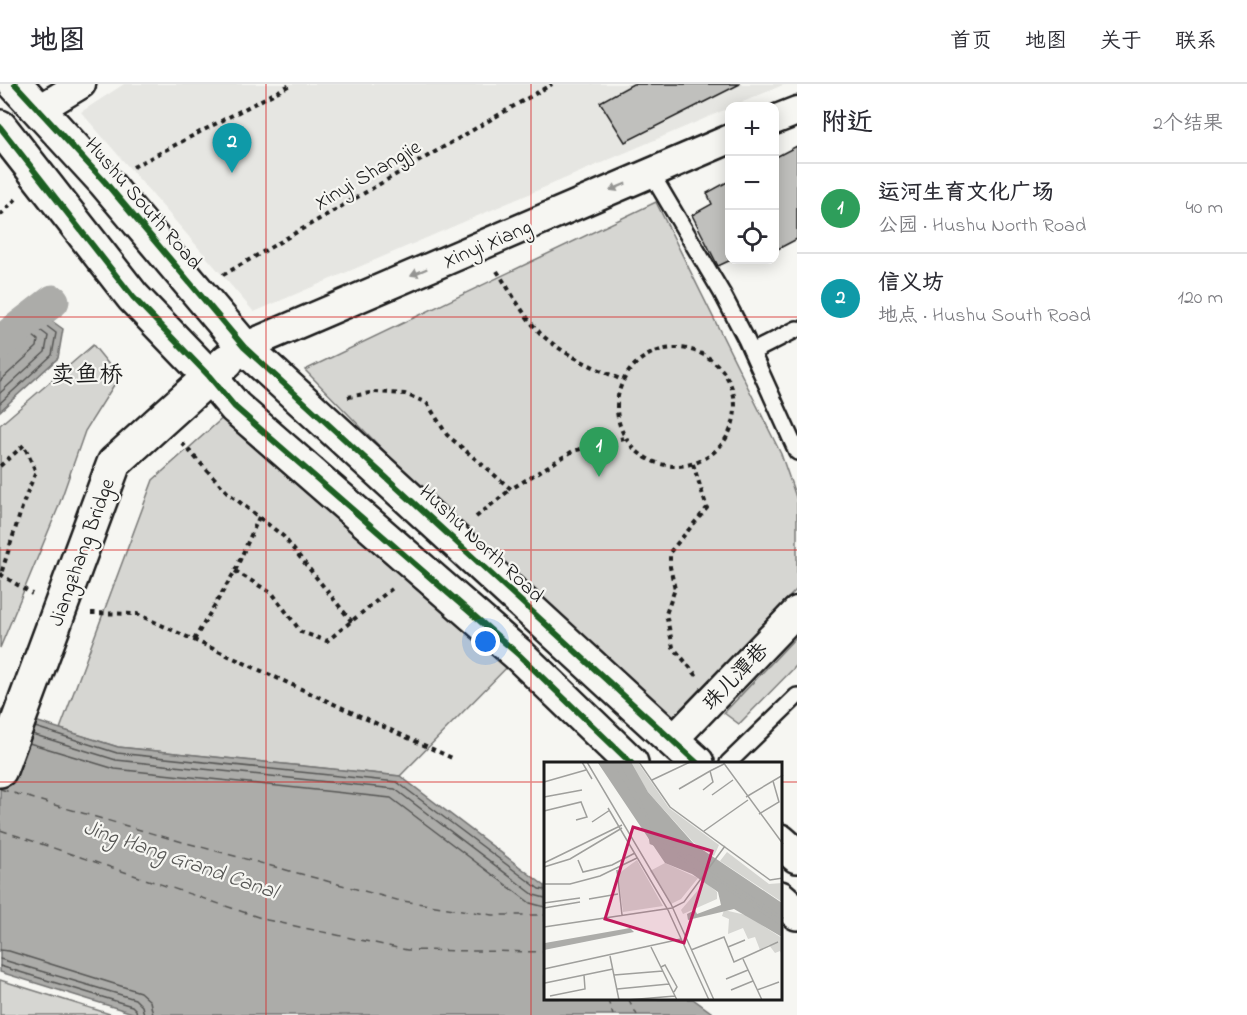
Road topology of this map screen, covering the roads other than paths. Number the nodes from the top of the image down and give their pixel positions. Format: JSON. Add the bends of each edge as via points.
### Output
{"nodes":[{"id":1,"x":15,"y":84,"type":"edge"},
{"id":2,"x":81,"y":84,"type":"edge"},
{"id":3,"x":38,"y":110,"type":"junction"},
{"id":4,"x":797,"y":111,"type":"edge"},
{"id":5,"x":779,"y":118,"type":"edge"},
{"id":6,"x":0,"y":128,"type":"edge"},
{"id":7,"x":725,"y":141,"type":"edge"},
{"id":8,"x":651,"y":173,"type":"junction"},
{"id":9,"x":797,"y":329,"type":"edge"},
{"id":10,"x":244,"y":347,"type":"junction"},
{"id":11,"x":752,"y":352,"type":"junction"},
{"id":12,"x":209,"y":376,"type":"junction"},
{"id":13,"x":797,"y":452,"type":"edge"},
{"id":14,"x":797,"y":611,"type":"edge"},
{"id":15,"x":797,"y":696,"type":"edge"},
{"id":16,"x":673,"y":740,"type":"junction"},
{"id":17,"x":630,"y":762,"type":"edge"},
{"id":18,"x":696,"y":762,"type":"edge"},
{"id":19,"x":729,"y":762,"type":"edge"},
{"id":20,"x":0,"y":770,"type":"edge"},
{"id":21,"x":782,"y":843,"type":"edge"},
{"id":22,"x":797,"y":856,"type":"edge"},
{"id":23,"x":782,"y":900,"type":"edge"},
{"id":24,"x":797,"y":913,"type":"edge"}],
"edges":[{"from":1,"to":3,"type":"main road","name":"Hushu South Road"},
{"from":2,"to":3,"type":"street"},
{"from":3,"to":10,"type":"main road","name":"Hushu South Road","via":[[105,182]]},
{"from":4,"to":5,"type":"street"},
{"from":6,"to":12,"type":"main road","via":[[134,297]]},
{"from":7,"to":8,"type":"street","name":"Xinyi Xiang"},
{"from":8,"to":10,"type":"street","name":"Xinyi Xiang","one_way":true},
{"from":8,"to":11,"type":"lane"},
{"from":9,"to":11,"type":"lane"},
{"from":10,"to":12,"type":"main road","name":"Jiangzhang Bridge"},
{"from":10,"to":16,"type":"main road","name":"Hushu North Road"},
{"from":11,"to":13,"type":"lane"},
{"from":12,"to":17,"type":"main road","via":[[235,407],[519,655]]},
{"from":12,"to":20,"type":"main road","name":"Jiangzhang Bridge","via":[[114,463]]},
{"from":14,"to":16,"type":"street","name":"珠儿潭巷"},
{"from":15,"to":19,"type":"lane"},
{"from":16,"to":18,"type":"main road","name":"Hushu North Road"},
{"from":21,"to":22,"type":"main road"},
{"from":23,"to":24,"type":"main road"}]}
